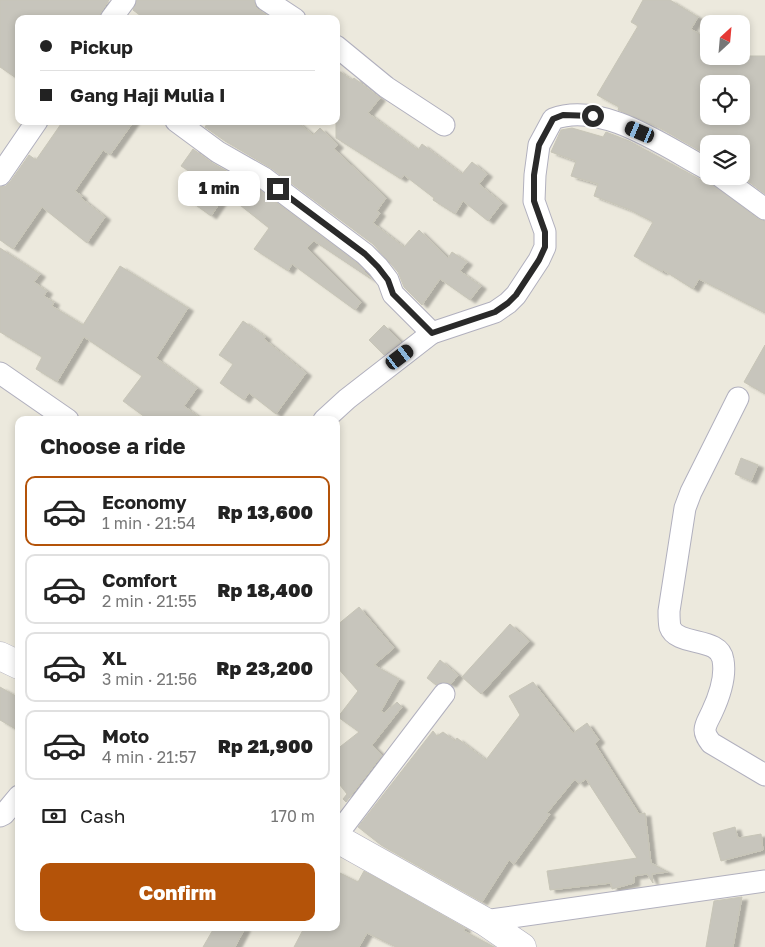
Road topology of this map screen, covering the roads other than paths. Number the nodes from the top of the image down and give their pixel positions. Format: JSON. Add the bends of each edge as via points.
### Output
{"nodes":[{"id":1,"x":125,"y":0,"type":"edge"},
{"id":2,"x":266,"y":0,"type":"edge"},
{"id":3,"x":114,"y":15,"type":"edge"},
{"id":4,"x":289,"y":15,"type":"edge"},
{"id":5,"x":340,"y":49,"type":"edge"},
{"id":6,"x":34,"y":125,"type":"edge"},
{"id":7,"x":181,"y":125,"type":"edge"},
{"id":8,"x":444,"y":126,"type":"dead end"},
{"id":9,"x":700,"y":165,"type":"edge"},
{"id":10,"x":0,"y":176,"type":"edge"},
{"id":11,"x":732,"y":185,"type":"edge"},
{"id":12,"x":765,"y":209,"type":"edge"},
{"id":13,"x":432,"y":333,"type":"junction"},
{"id":14,"x":0,"y":373,"type":"edge"},
{"id":15,"x":738,"y":398,"type":"dead end"},
{"id":16,"x":62,"y":416,"type":"edge"},
{"id":17,"x":328,"y":416,"type":"edge"},
{"id":18,"x":0,"y":656,"type":"edge"},
{"id":19,"x":15,"y":663,"type":"edge"},
{"id":20,"x":444,"y":694,"type":"dead end"},
{"id":21,"x":765,"y":775,"type":"edge"},
{"id":22,"x":15,"y":801,"type":"edge"},
{"id":23,"x":0,"y":816,"type":"edge"},
{"id":24,"x":340,"y":832,"type":"edge"},
{"id":25,"x":340,"y":839,"type":"edge"},
{"id":26,"x":765,"y":881,"type":"edge"},
{"id":27,"x":484,"y":921,"type":"junction"},
{"id":28,"x":522,"y":947,"type":"edge"}],
"edges":[{"from":1,"to":3,"type":"street"},
{"from":2,"to":4,"type":"street"},
{"from":5,"to":8,"type":"street","via":[[386,87]]},
{"from":6,"to":10,"type":"street"},
{"from":7,"to":13,"type":"street","via":[[218,152],[264,178],[365,254],[388,280],[393,294]]},
{"from":9,"to":13,"type":"street","via":[[651,136],[629,127],[593,116],[563,115],[553,119],[539,145],[534,175],[534,201],[545,232],[545,247],[539,260],[516,295],[495,312]]},
{"from":11,"to":12,"type":"street"},
{"from":13,"to":17,"type":"street"},
{"from":14,"to":16,"type":"street"},
{"from":15,"to":21,"type":"street","via":[[685,508],[669,612],[670,626],[682,637],[714,647],[722,656],[722,679],[706,736],[712,743]]},
{"from":18,"to":19,"type":"main road"},
{"from":20,"to":24,"type":"street"},
{"from":22,"to":23,"type":"street"},
{"from":25,"to":27,"type":"main road"},
{"from":26,"to":27,"type":"street"},
{"from":27,"to":28,"type":"main road"}]}
